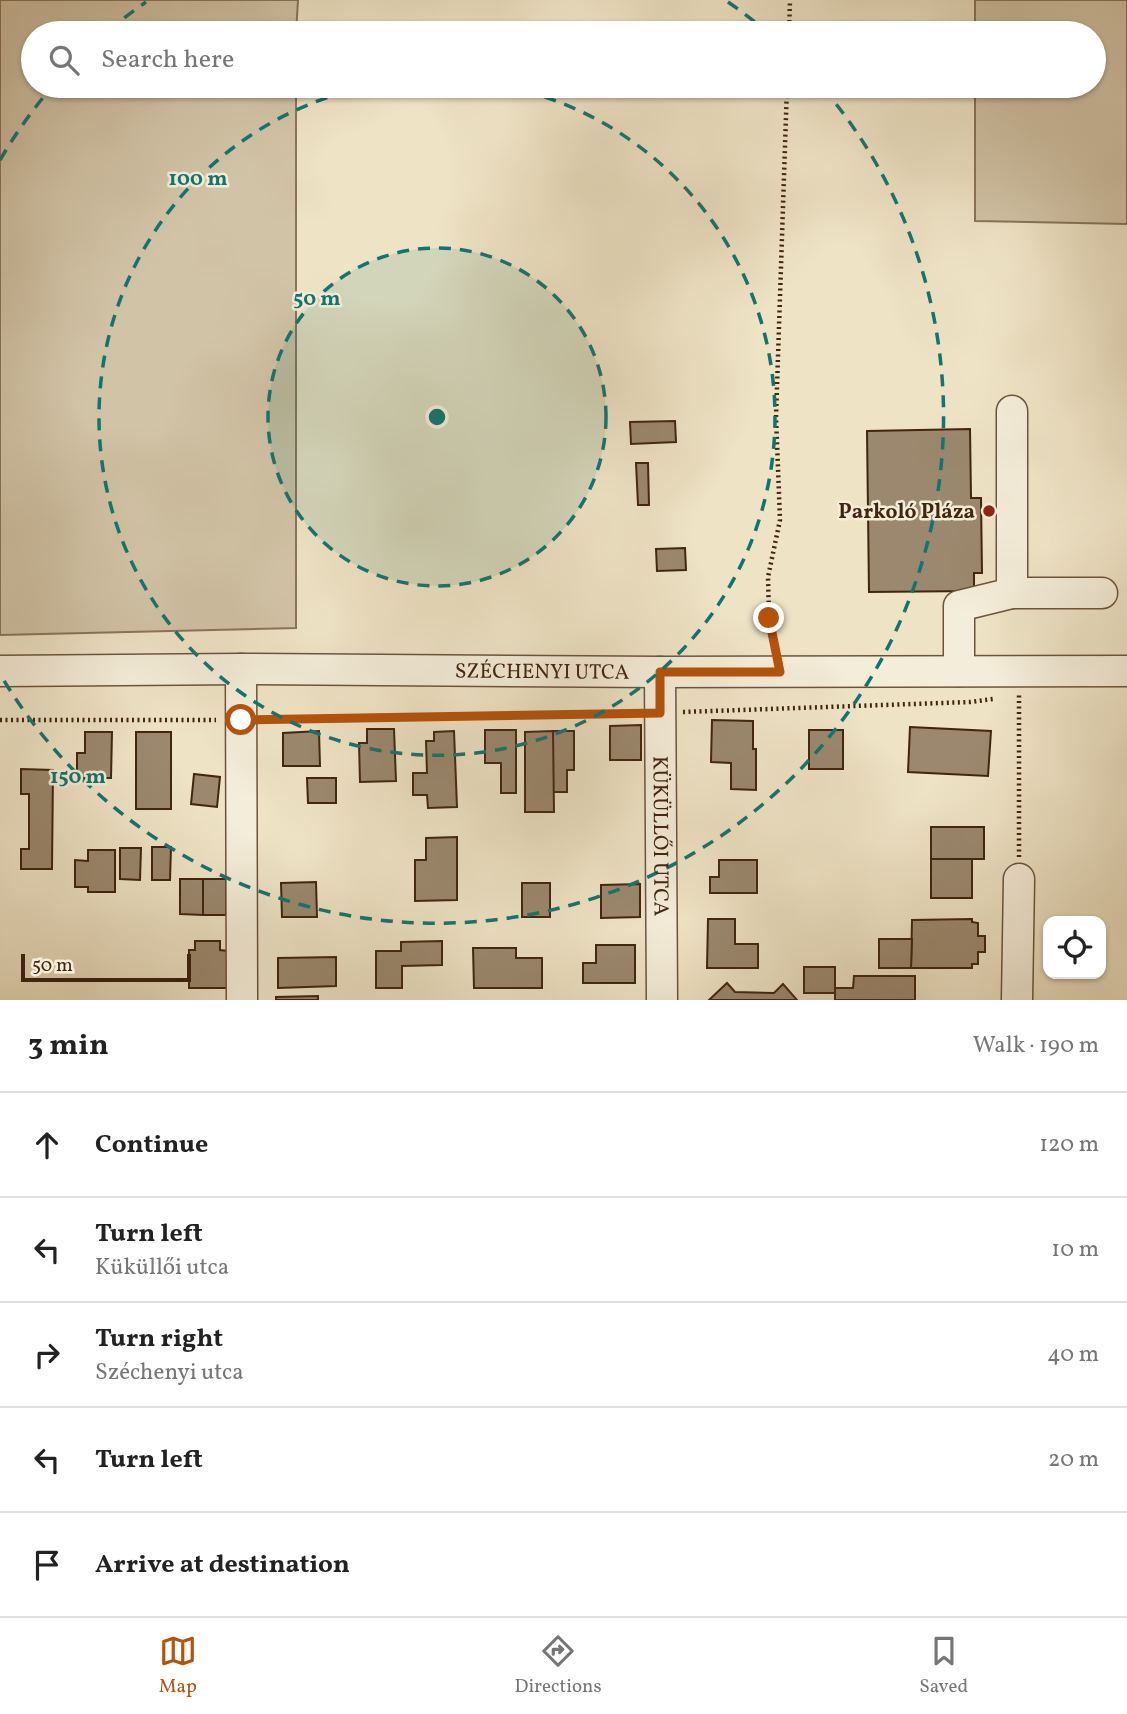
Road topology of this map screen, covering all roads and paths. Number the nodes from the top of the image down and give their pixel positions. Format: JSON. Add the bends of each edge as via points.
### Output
{"nodes":[{"id":1,"x":790,"y":0,"type":"edge"},
{"id":2,"x":789,"y":21,"type":"edge"},
{"id":3,"x":787,"y":98,"type":"edge"},
{"id":4,"x":1012,"y":411,"type":"dead end"},
{"id":5,"x":1012,"y":593,"type":"junction"},
{"id":6,"x":1102,"y":593,"type":"dead end"},
{"id":7,"x":241,"y":669,"type":"junction"},
{"id":8,"x":0,"y":671,"type":"edge"},
{"id":9,"x":959,"y":671,"type":"junction"},
{"id":10,"x":1127,"y":671,"type":"edge"},
{"id":11,"x":660,"y":672,"type":"junction"},
{"id":12,"x":780,"y":672,"type":"junction"},
{"id":13,"x":1031,"y":695,"type":"dead end"},
{"id":14,"x":1007,"y":698,"type":"dead end"},
{"id":15,"x":994,"y":699,"type":"dead end"},
{"id":16,"x":660,"y":713,"type":"junction"},
{"id":17,"x":1019,"y":719,"type":"dead end"},
{"id":18,"x":0,"y":720,"type":"edge"},
{"id":19,"x":241,"y":720,"type":"junction"},
{"id":20,"x":1019,"y":879,"type":"joint"},
{"id":21,"x":242,"y":1000,"type":"edge"},
{"id":22,"x":662,"y":1000,"type":"edge"},
{"id":23,"x":1017,"y":1000,"type":"edge"}],
"edges":[{"from":1,"to":2,"type":"path"},
{"from":3,"to":12,"type":"path","via":[[776,404],[780,520],[768,577],[769,618]]},
{"from":4,"to":5,"type":"street"},
{"from":5,"to":6,"type":"street"},
{"from":5,"to":9,"type":"street","via":[[959,606]]},
{"from":7,"to":8,"type":"street","name":"SZÉCHENYI UTCA"},
{"from":7,"to":11,"type":"street","name":"SZÉCHENYI UTCA"},
{"from":7,"to":19,"type":"street"},
{"from":9,"to":10,"type":"street","name":"SZÉCHENYI UTCA"},
{"from":9,"to":12,"type":"street","name":"SZÉCHENYI UTCA"},
{"from":11,"to":12,"type":"street","name":"SZÉCHENYI UTCA"},
{"from":11,"to":16,"type":"street","name":"KÜKÜLLŐI UTCA"},
{"from":13,"to":14,"type":"path"},
{"from":15,"to":16,"type":"path"},
{"from":16,"to":19,"type":"path"},
{"from":16,"to":22,"type":"street","name":"KÜKÜLLŐI UTCA"},
{"from":17,"to":20,"type":"path"},
{"from":18,"to":19,"type":"path"},
{"from":19,"to":21,"type":"street"},
{"from":20,"to":23,"type":"street"}]}
